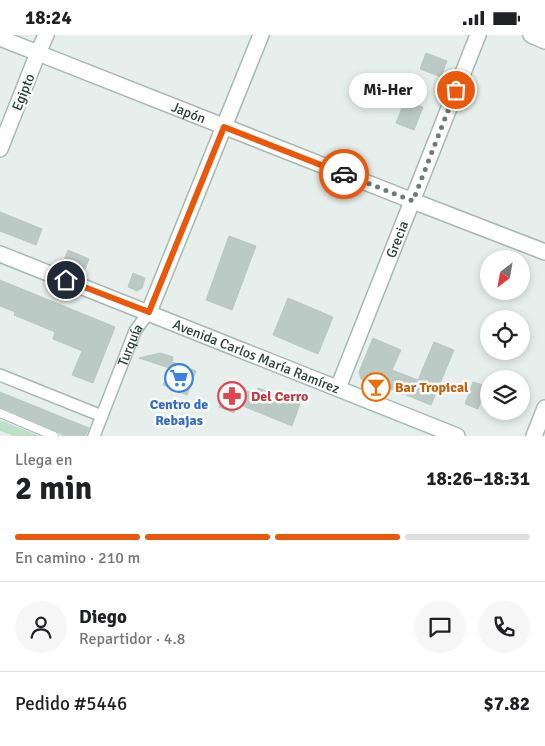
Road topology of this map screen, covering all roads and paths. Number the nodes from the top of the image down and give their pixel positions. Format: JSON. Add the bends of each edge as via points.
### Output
{"nodes":[{"id":1,"x":46,"y":35,"type":"edge"},
{"id":2,"x":261,"y":35,"type":"edge"},
{"id":3,"x":478,"y":35,"type":"edge"},
{"id":4,"x":531,"y":35,"type":"edge"},
{"id":5,"x":0,"y":38,"type":"edge"},
{"id":6,"x":545,"y":41,"type":"edge"},
{"id":7,"x":38,"y":53,"type":"junction"},
{"id":8,"x":224,"y":127,"type":"junction"},
{"id":9,"x":0,"y":149,"type":"edge"},
{"id":10,"x":413,"y":201,"type":"junction"},
{"id":11,"x":545,"y":252,"type":"edge"},
{"id":12,"x":0,"y":254,"type":"edge"},
{"id":13,"x":149,"y":312,"type":"junction"},
{"id":14,"x":0,"y":375,"type":"edge"},
{"id":15,"x":338,"y":388,"type":"junction"},
{"id":16,"x":545,"y":408,"type":"edge"},
{"id":17,"x":0,"y":413,"type":"edge"},
{"id":18,"x":102,"y":416,"type":"junction"},
{"id":19,"x":54,"y":436,"type":"edge"},
{"id":20,"x":94,"y":436,"type":"edge"},
{"id":21,"x":457,"y":436,"type":"edge"},
{"id":22,"x":534,"y":436,"type":"edge"}],
"edges":[{"from":1,"to":7,"type":"street","name":"Egipto"},
{"from":2,"to":8,"type":"street","name":"Turquía"},
{"from":3,"to":10,"type":"street","name":"Grecia"},
{"from":4,"to":6,"type":"street"},
{"from":5,"to":7,"type":"street","name":"Japón"},
{"from":7,"to":8,"type":"street","name":"Japón"},
{"from":7,"to":9,"type":"street","name":"Egipto"},
{"from":8,"to":10,"type":"street","name":"Japón"},
{"from":8,"to":13,"type":"street","name":"Turquía"},
{"from":10,"to":11,"type":"street","name":"Japón"},
{"from":10,"to":15,"type":"street","name":"Grecia"},
{"from":12,"to":13,"type":"street","name":"Avenida Carlos María Ramírez"},
{"from":13,"to":15,"type":"street","name":"Avenida Carlos María Ramírez"},
{"from":13,"to":18,"type":"street","name":"Turquía","via":[[135,331]]},
{"from":14,"to":18,"type":"street"},
{"from":15,"to":21,"type":"street","name":"Avenida Carlos María Ramírez"},
{"from":16,"to":22,"type":"street"},
{"from":17,"to":19,"type":"lane"},
{"from":18,"to":20,"type":"street","name":"Turquía"}]}
